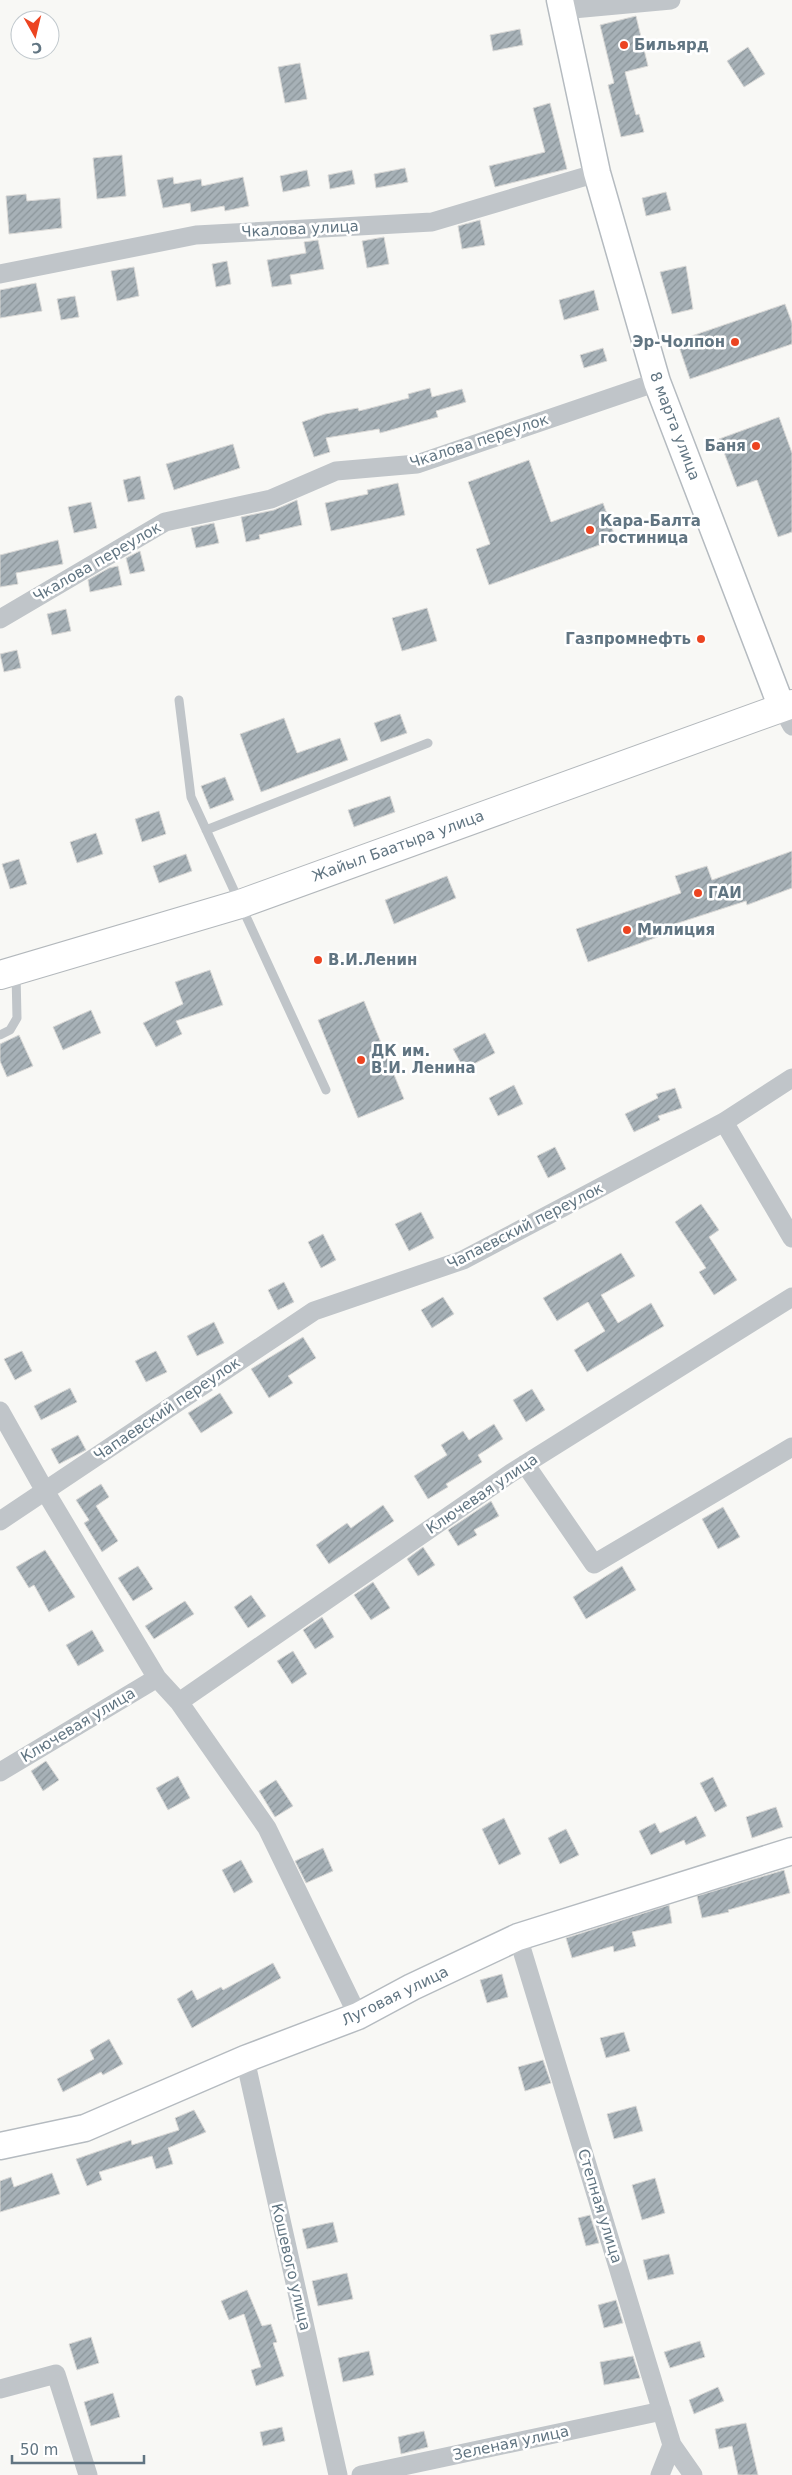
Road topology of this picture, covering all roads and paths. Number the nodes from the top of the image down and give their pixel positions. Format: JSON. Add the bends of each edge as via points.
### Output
{"nodes":[{"id":1,"x":671,"y":0,"type":"edge"},
{"id":2,"x":561,"y":5,"type":"edge"},
{"id":3,"x":597,"y":173,"type":"junction"},
{"id":4,"x":0,"y":274,"type":"edge"},
{"id":5,"x":657,"y":382,"type":"junction"},
{"id":6,"x":0,"y":619,"type":"edge"},
{"id":7,"x":179,"y":700,"type":"dead end"},
{"id":8,"x":789,"y":712,"type":"edge"},
{"id":9,"x":428,"y":743,"type":"dead end"},
{"id":10,"x":206,"y":830,"type":"junction"},
{"id":11,"x":240,"y":904,"type":"junction"},
{"id":12,"x":8,"y":973,"type":"edge"},
{"id":13,"x":0,"y":1035,"type":"edge"},
{"id":14,"x":792,"y":1078,"type":"edge"},
{"id":15,"x":326,"y":1090,"type":"dead end"},
{"id":16,"x":724,"y":1122,"type":"junction"},
{"id":17,"x":792,"y":1238,"type":"edge"},
{"id":18,"x":792,"y":1297,"type":"edge"},
{"id":19,"x":0,"y":1411,"type":"edge"},
{"id":20,"x":792,"y":1447,"type":"edge"},
{"id":21,"x":525,"y":1464,"type":"junction"},
{"id":22,"x":45,"y":1490,"type":"junction"},
{"id":23,"x":0,"y":1521,"type":"edge"},
{"id":24,"x":157,"y":1678,"type":"junction"},
{"id":25,"x":179,"y":1702,"type":"junction"},
{"id":26,"x":0,"y":1772,"type":"edge"},
{"id":27,"x":792,"y":1851,"type":"edge"},
{"id":28,"x":518,"y":1937,"type":"junction"},
{"id":29,"x":358,"y":2016,"type":"junction"},
{"id":30,"x":245,"y":2060,"type":"junction"},
{"id":31,"x":0,"y":2146,"type":"edge"},
{"id":32,"x":0,"y":2389,"type":"edge"},
{"id":33,"x":662,"y":2411,"type":"junction"},
{"id":34,"x":672,"y":2445,"type":"junction"},
{"id":35,"x":88,"y":2475,"type":"edge"},
{"id":36,"x":338,"y":2475,"type":"edge"},
{"id":37,"x":361,"y":2475,"type":"edge"},
{"id":38,"x":660,"y":2475,"type":"edge"},
{"id":39,"x":693,"y":2475,"type":"edge"}],
"edges":[{"from":1,"to":2,"type":"street"},
{"from":2,"to":3,"type":"street","name":"8 марта улица"},
{"from":3,"to":4,"type":"street","name":"Чкалова улица","via":[[432,222],[196,235]]},
{"from":3,"to":5,"type":"street","name":"8 марта улица"},
{"from":5,"to":6,"type":"street","name":"Чкалова переулок","via":[[416,464],[336,471],[271,499],[166,522]]},
{"from":5,"to":8,"type":"street","name":"8 марта улица"},
{"from":7,"to":10,"type":"lane","via":[[191,797]]},
{"from":8,"to":11,"type":"highway","name":"Жайыл Баатыра улица"},
{"from":9,"to":10,"type":"lane"},
{"from":10,"to":11,"type":"lane"},
{"from":11,"to":12,"type":"highway","name":"Жайыл Баатыра улица"},
{"from":11,"to":15,"type":"lane"},
{"from":12,"to":13,"type":"lane","via":[[17,1018],[10,1030]]},
{"from":14,"to":16,"type":"street","name":"Чапаевский переулок"},
{"from":16,"to":17,"type":"street"},
{"from":16,"to":22,"type":"street","name":"Чапаевский переулок","via":[[463,1260],[314,1311]]},
{"from":18,"to":21,"type":"street","name":"Ключевая улица"},
{"from":19,"to":22,"type":"street"},
{"from":20,"to":21,"type":"street","via":[[594,1564]]},
{"from":21,"to":25,"type":"street","name":"Ключевая улица"},
{"from":22,"to":23,"type":"street","name":"Чапаевский переулок"},
{"from":22,"to":24,"type":"street"},
{"from":24,"to":25,"type":"street"},
{"from":24,"to":26,"type":"street","name":"Ключевая улица"},
{"from":25,"to":29,"type":"street","via":[[267,1828]]},
{"from":27,"to":28,"type":"street","name":"Луговая улица"},
{"from":28,"to":29,"type":"street","name":"Луговая улица"},
{"from":28,"to":33,"type":"street","name":"Степная улица"},
{"from":29,"to":30,"type":"street","name":"Луговая улица"},
{"from":30,"to":31,"type":"street","name":"Луговая улица","via":[[85,2128]]},
{"from":30,"to":36,"type":"street","name":"Кошевого улица"},
{"from":32,"to":35,"type":"street","via":[[56,2374]]},
{"from":33,"to":34,"type":"street","name":"Степная улица"},
{"from":33,"to":37,"type":"street","name":"Зеленая улица"},
{"from":34,"to":38,"type":"street"},
{"from":34,"to":39,"type":"street","name":"Степная улица"}]}
